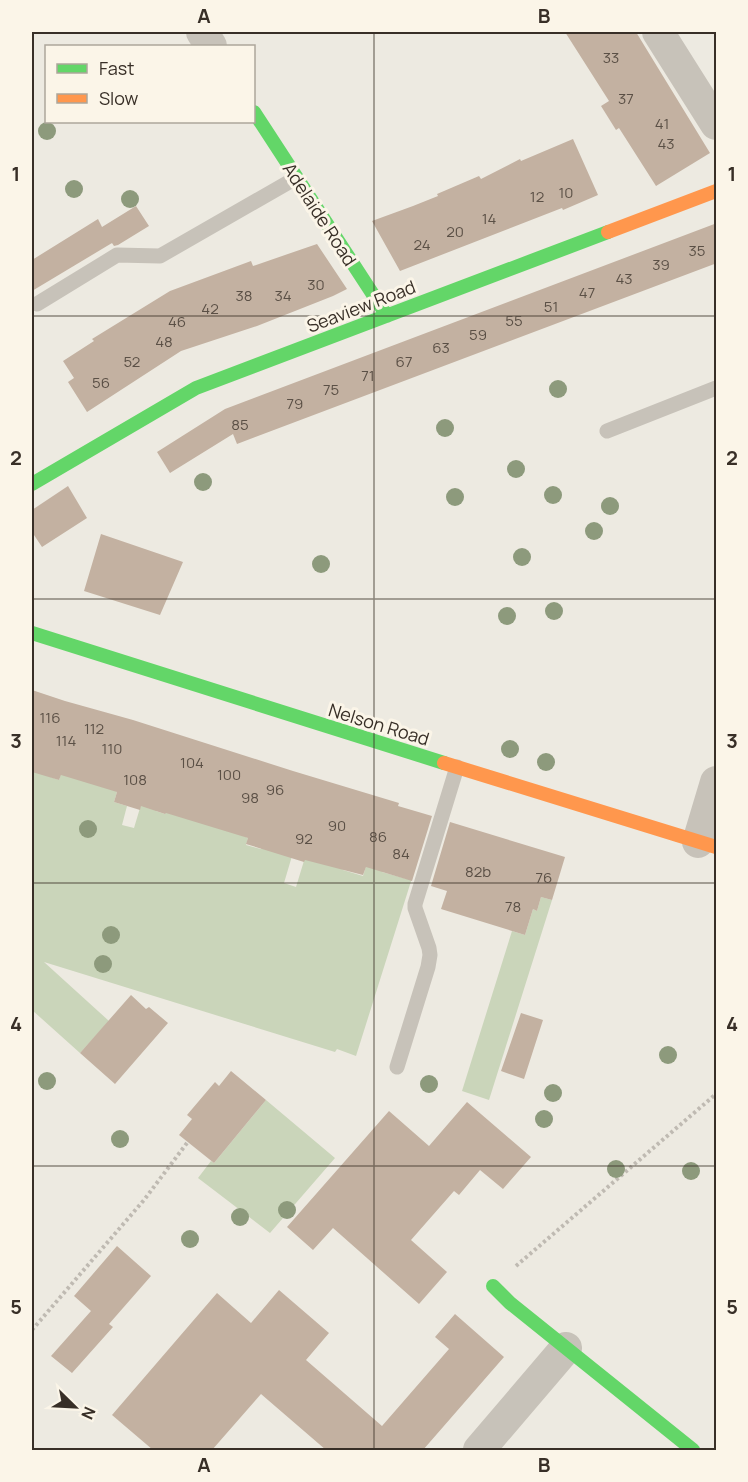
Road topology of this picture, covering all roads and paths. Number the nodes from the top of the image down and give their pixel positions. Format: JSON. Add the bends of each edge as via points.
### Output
{"nodes":[{"id":1,"x":202,"y":32,"type":"edge"},
{"id":2,"x":658,"y":32,"type":"edge"},
{"id":3,"x":210,"y":45,"type":"edge"},
{"id":4,"x":255,"y":114,"type":"edge"},
{"id":5,"x":717,"y":124,"type":"edge"},
{"id":6,"x":296,"y":178,"type":"junction"},
{"id":7,"x":717,"y":191,"type":"edge"},
{"id":8,"x":37,"y":304,"type":"dead end"},
{"id":9,"x":387,"y":316,"type":"junction"},
{"id":10,"x":717,"y":388,"type":"edge"},
{"id":11,"x":607,"y":431,"type":"dead end"},
{"id":12,"x":32,"y":484,"type":"edge"},
{"id":13,"x":32,"y":633,"type":"edge"},
{"id":14,"x":457,"y":767,"type":"junction"},
{"id":15,"x":717,"y":782,"type":"edge"},
{"id":16,"x":707,"y":844,"type":"edge"},
{"id":17,"x":397,"y":1067,"type":"dead end"},
{"id":18,"x":717,"y":1094,"type":"edge"},
{"id":19,"x":187,"y":1143,"type":"dead end"},
{"id":20,"x":493,"y":1286,"type":"joint"},
{"id":21,"x":32,"y":1330,"type":"edge"},
{"id":22,"x":566,"y":1348,"type":"junction"},
{"id":23,"x":479,"y":1450,"type":"edge"},
{"id":24,"x":693,"y":1450,"type":"edge"}],
"edges":[{"from":1,"to":3,"type":"street"},
{"from":2,"to":5,"type":"street"},
{"from":4,"to":6,"type":"street","name":"Adelaide Road"},
{"from":6,"to":8,"type":"lane","via":[[160,256],[117,255]]},
{"from":6,"to":9,"type":"street","name":"Adelaide Road"},
{"from":7,"to":9,"type":"street","name":"Seaview Road"},
{"from":9,"to":12,"type":"street","name":"Seaview Road","via":[[192,389]]},
{"from":10,"to":11,"type":"lane"},
{"from":13,"to":14,"type":"street","name":"Nelson Road"},
{"from":14,"to":16,"type":"street","name":"Nelson Road"},
{"from":14,"to":17,"type":"lane","via":[[414,908],[430,955]]},
{"from":15,"to":16,"type":"street"},
{"from":18,"to":20,"type":"path"},
{"from":19,"to":21,"type":"path","via":[[144,1200]]},
{"from":20,"to":22,"type":"street"},
{"from":22,"to":23,"type":"street"},
{"from":22,"to":24,"type":"street"}]}
